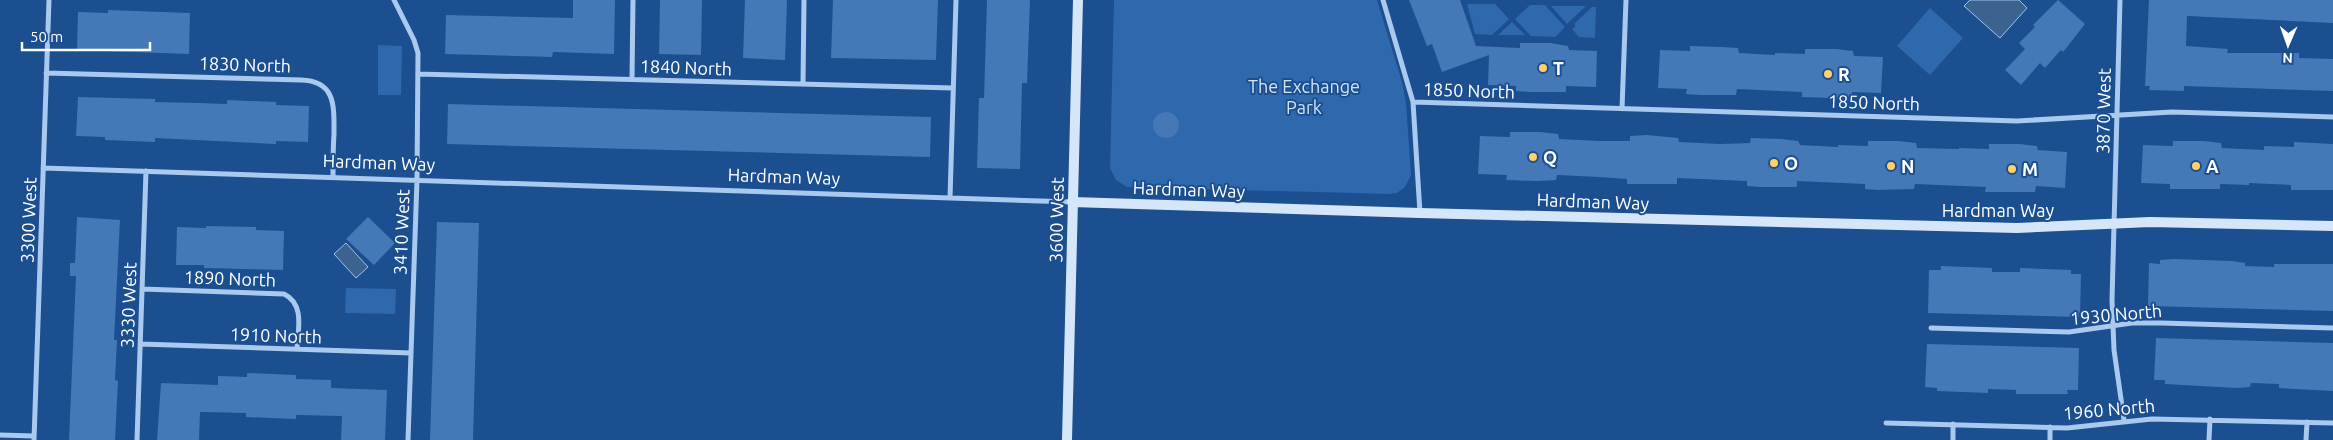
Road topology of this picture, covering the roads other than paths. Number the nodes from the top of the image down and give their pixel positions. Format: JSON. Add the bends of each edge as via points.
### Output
{"nodes":[{"id":1,"x":49,"y":0,"type":"edge"},
{"id":2,"x":394,"y":0,"type":"edge"},
{"id":3,"x":633,"y":0,"type":"edge"},
{"id":4,"x":804,"y":0,"type":"edge"},
{"id":5,"x":956,"y":0,"type":"edge"},
{"id":6,"x":1078,"y":0,"type":"edge"},
{"id":7,"x":1383,"y":0,"type":"edge"},
{"id":8,"x":1626,"y":0,"type":"edge"},
{"id":9,"x":2120,"y":0,"type":"edge"},
{"id":10,"x":46,"y":73,"type":"junction"},
{"id":11,"x":418,"y":74,"type":"junction"},
{"id":12,"x":632,"y":79,"type":"junction"},
{"id":13,"x":803,"y":84,"type":"junction"},
{"id":14,"x":953,"y":88,"type":"junction"},
{"id":15,"x":1413,"y":102,"type":"junction"},
{"id":16,"x":1622,"y":109,"type":"junction"},
{"id":17,"x":2116,"y":114,"type":"junction"},
{"id":18,"x":2333,"y":116,"type":"edge"},
{"id":19,"x":43,"y":168,"type":"junction"},
{"id":20,"x":146,"y":171,"type":"junction"},
{"id":21,"x":332,"y":177,"type":"junction"},
{"id":22,"x":416,"y":180,"type":"junction"},
{"id":23,"x":950,"y":198,"type":"junction"},
{"id":24,"x":1072,"y":202,"type":"junction"},
{"id":25,"x":1420,"y":213,"type":"junction"},
{"id":26,"x":2114,"y":223,"type":"junction"},
{"id":27,"x":2333,"y":226,"type":"edge"},
{"id":28,"x":142,"y":289,"type":"junction"},
{"id":29,"x":2113,"y":327,"type":"junction"},
{"id":30,"x":1931,"y":328,"type":"dead end"},
{"id":31,"x":2333,"y":328,"type":"edge"},
{"id":32,"x":140,"y":344,"type":"junction"},
{"id":33,"x":297,"y":349,"type":"junction"},
{"id":34,"x":411,"y":353,"type":"junction"},
{"id":35,"x":2210,"y":419,"type":"junction"},
{"id":36,"x":2124,"y":420,"type":"junction"},
{"id":37,"x":2307,"y":422,"type":"junction"},
{"id":38,"x":1886,"y":423,"type":"dead end"},
{"id":39,"x":2333,"y":423,"type":"edge"},
{"id":40,"x":1954,"y":424,"type":"junction"},
{"id":41,"x":2050,"y":427,"type":"junction"},
{"id":42,"x":0,"y":435,"type":"edge"},
{"id":43,"x":34,"y":438,"type":"edge"},
{"id":44,"x":137,"y":440,"type":"edge"},
{"id":45,"x":408,"y":440,"type":"edge"},
{"id":46,"x":1067,"y":440,"type":"edge"},
{"id":47,"x":1953,"y":440,"type":"edge"},
{"id":48,"x":2050,"y":440,"type":"edge"},
{"id":49,"x":2209,"y":440,"type":"edge"},
{"id":50,"x":2306,"y":440,"type":"edge"}],
"edges":[{"from":1,"to":10,"type":"street","name":"3300 West"},
{"from":2,"to":11,"type":"street","name":"3410 West","via":[[414,40]]},
{"from":3,"to":12,"type":"street"},
{"from":4,"to":13,"type":"street"},
{"from":5,"to":14,"type":"street"},
{"from":6,"to":24,"type":"street","name":"3600 West"},
{"from":7,"to":15,"type":"street"},
{"from":8,"to":16,"type":"street"},
{"from":9,"to":17,"type":"street","name":"3870 West"},
{"from":10,"to":19,"type":"street","name":"3300 West"},
{"from":10,"to":21,"type":"street","name":"1830 North","via":[[308,80],[322,86],[334,106]]},
{"from":11,"to":12,"type":"street","name":"1840 North"},
{"from":11,"to":22,"type":"street","name":"3410 West"},
{"from":12,"to":13,"type":"street","name":"1840 North"},
{"from":13,"to":14,"type":"street","name":"1840 North"},
{"from":14,"to":23,"type":"street"},
{"from":15,"to":16,"type":"street","name":"1850 North"},
{"from":15,"to":25,"type":"street"},
{"from":16,"to":17,"type":"street","name":"1850 North","via":[[2017,121]]},
{"from":17,"to":18,"type":"street","name":"1850 North","via":[[2172,112]]},
{"from":17,"to":26,"type":"street","name":"3870 West"},
{"from":19,"to":20,"type":"street","name":"Hardman Way"},
{"from":19,"to":43,"type":"street","name":"3300 West"},
{"from":20,"to":21,"type":"street","name":"Hardman Way"},
{"from":20,"to":28,"type":"street","name":"3330 West"},
{"from":21,"to":22,"type":"street","name":"Hardman Way"},
{"from":22,"to":23,"type":"street","name":"Hardman Way"},
{"from":22,"to":34,"type":"street","name":"3410 West"},
{"from":23,"to":24,"type":"street","name":"Hardman Way"},
{"from":24,"to":25,"type":"street","name":"Hardman Way"},
{"from":24,"to":46,"type":"street","name":"3600 West"},
{"from":25,"to":26,"type":"street","name":"Hardman Way","via":[[2017,228]]},
{"from":26,"to":27,"type":"street","name":"Hardman Way"},
{"from":26,"to":29,"type":"street","name":"3870 West"},
{"from":28,"to":32,"type":"street","name":"3330 West"},
{"from":28,"to":33,"type":"street","name":"1890 North","via":[[284,294],[293,299],[298,311]]},
{"from":29,"to":30,"type":"street","name":"1930 North","via":[[2069,332]]},
{"from":29,"to":31,"type":"street","name":"1930 North","via":[[2161,323]]},
{"from":29,"to":36,"type":"street","name":"3870 West"},
{"from":32,"to":33,"type":"street","name":"1910 North"},
{"from":32,"to":44,"type":"street","name":"3330 West"},
{"from":33,"to":34,"type":"street","name":"1910 North"},
{"from":34,"to":45,"type":"street","name":"3410 West"},
{"from":35,"to":36,"type":"street","name":"1960 North"},
{"from":35,"to":37,"type":"street","name":"1960 North"},
{"from":35,"to":49,"type":"street"},
{"from":36,"to":41,"type":"street","name":"1960 North","via":[[2082,427]]},
{"from":37,"to":39,"type":"street","name":"1960 North"},
{"from":37,"to":50,"type":"street"},
{"from":38,"to":40,"type":"street","name":"1960 North"},
{"from":40,"to":41,"type":"street","name":"1960 North"},
{"from":40,"to":47,"type":"street"},
{"from":41,"to":48,"type":"street"},
{"from":42,"to":43,"type":"street"}]}
